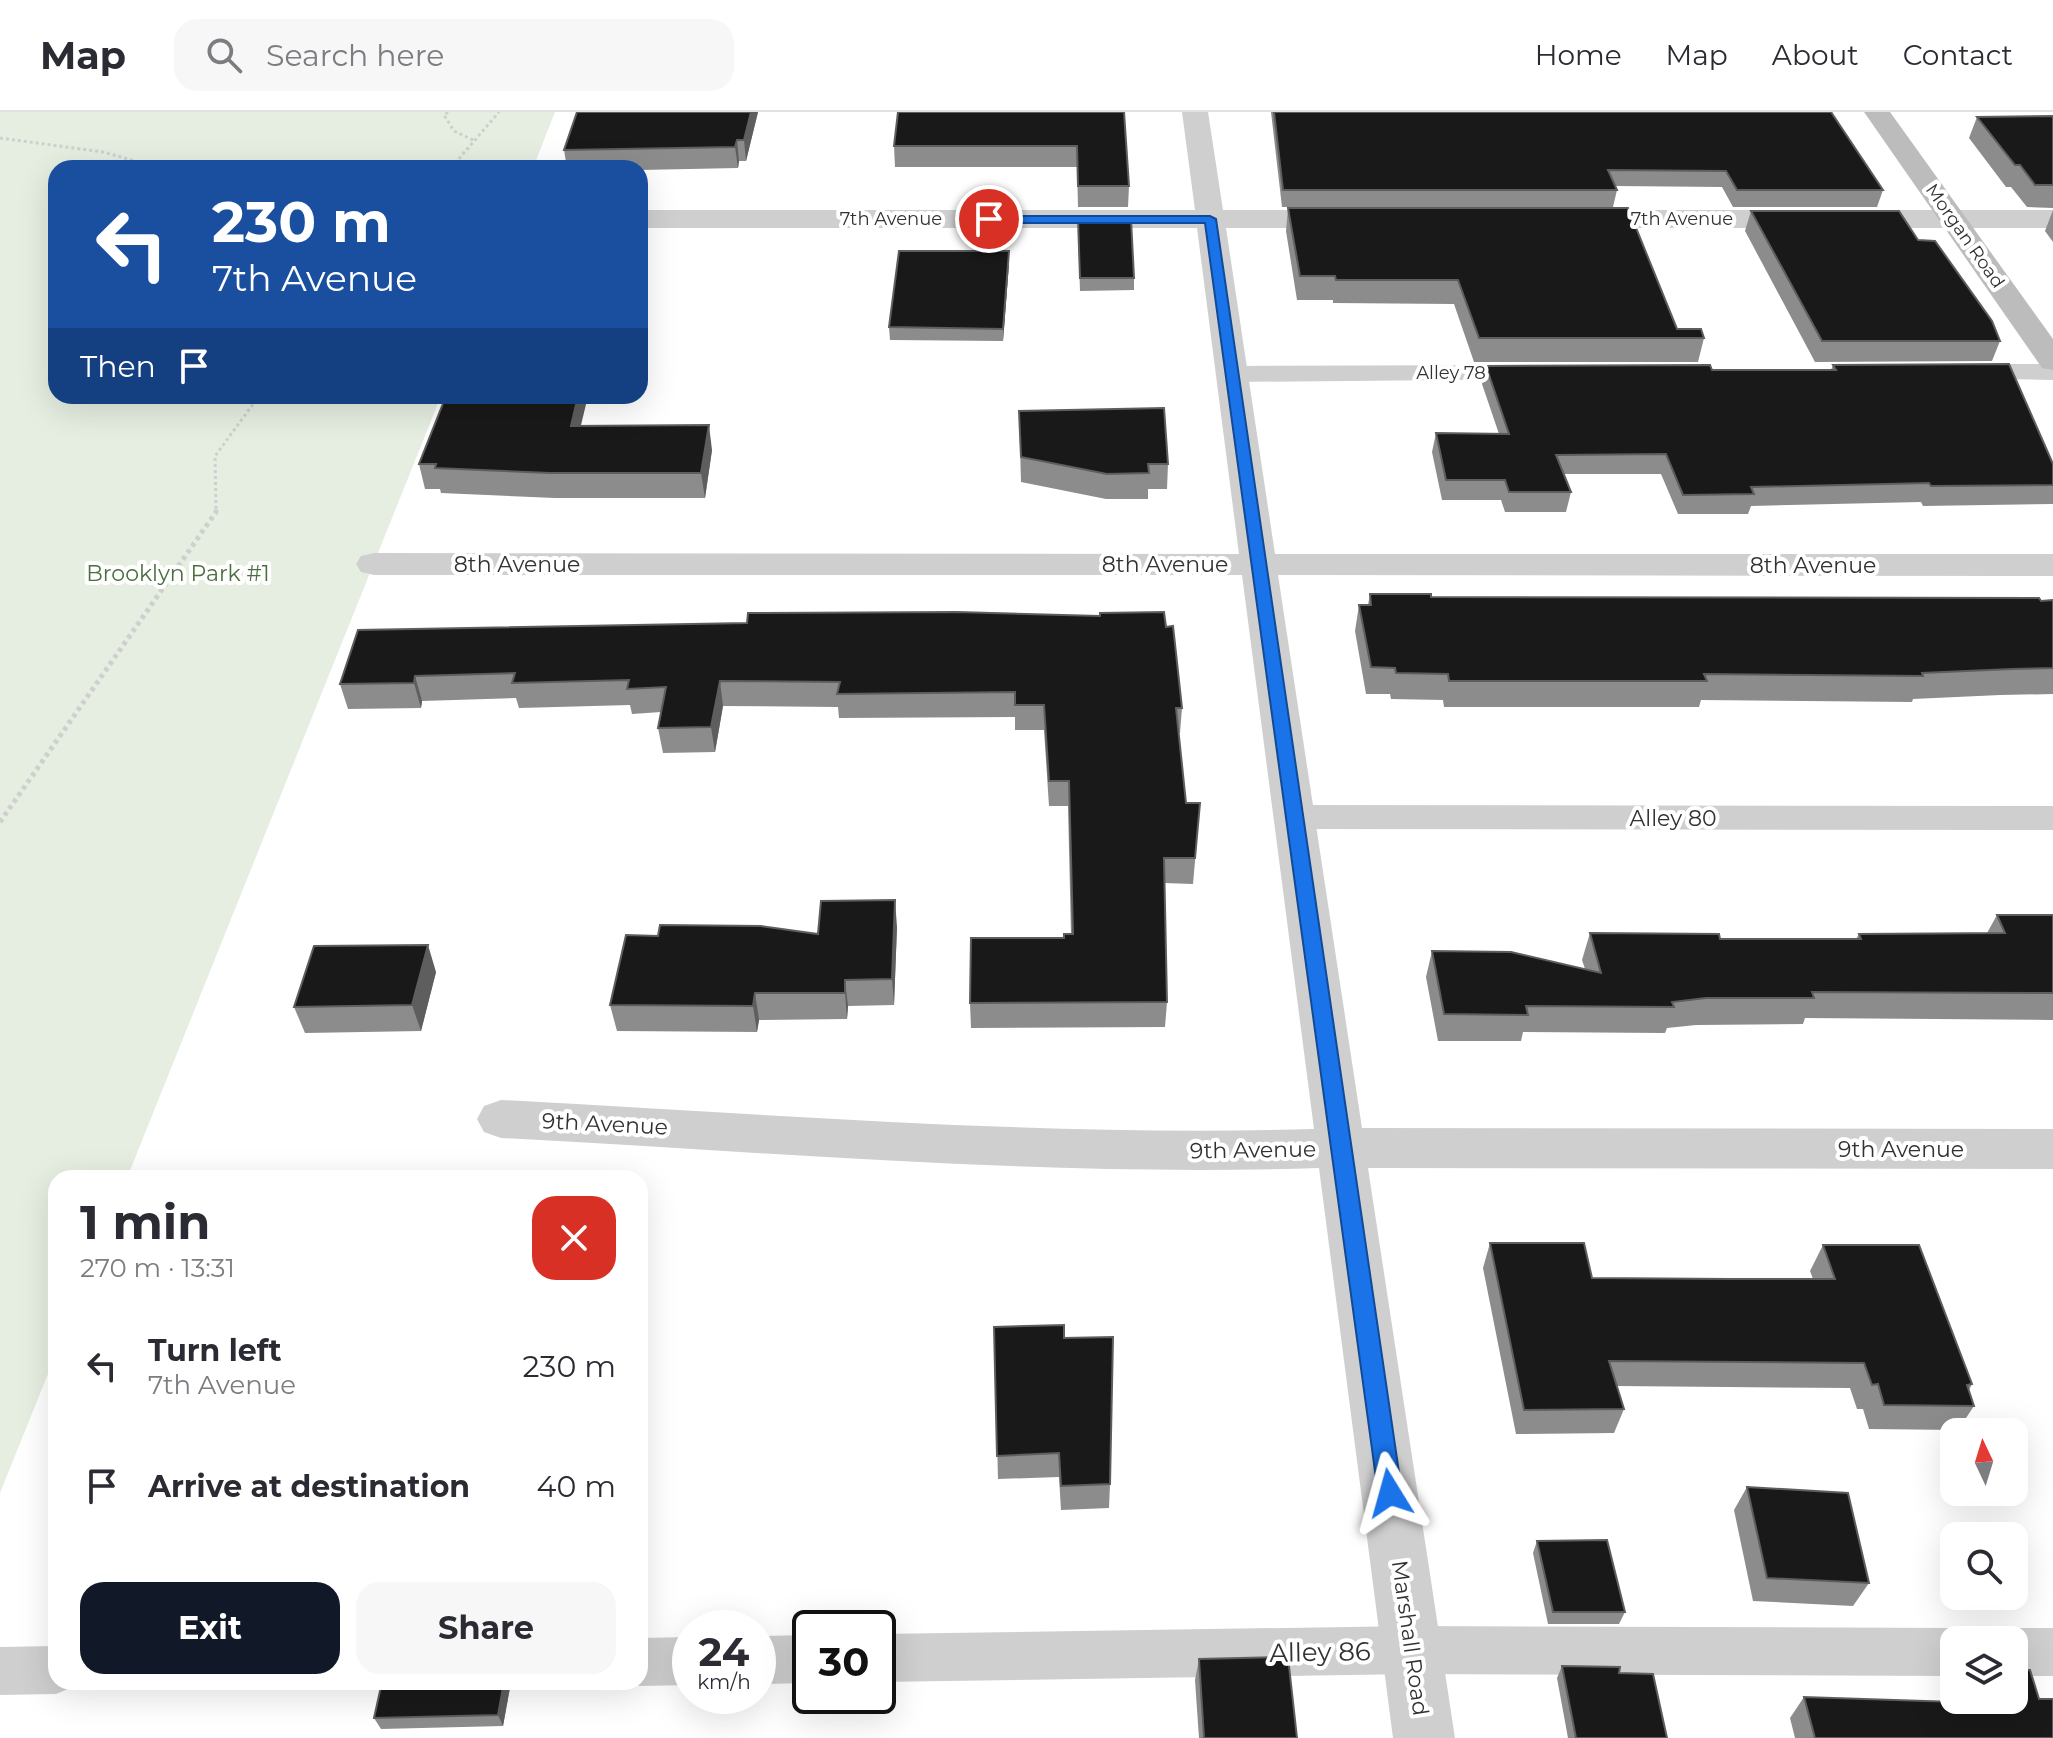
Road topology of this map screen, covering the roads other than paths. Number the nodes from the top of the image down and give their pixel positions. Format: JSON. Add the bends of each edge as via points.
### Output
{"nodes":[{"id":1,"x":1195,"y":112,"type":"edge"},
{"id":2,"x":1877,"y":112,"type":"edge"},
{"id":3,"x":648,"y":219,"type":"edge"},
{"id":4,"x":1210,"y":219,"type":"junction"},
{"id":5,"x":1368,"y":219,"type":"edge"},
{"id":6,"x":1542,"y":219,"type":"edge"},
{"id":7,"x":1953,"y":219,"type":"junction"},
{"id":8,"x":2053,"y":219,"type":"edge"},
{"id":9,"x":2053,"y":361,"type":"edge"},
{"id":10,"x":1943,"y":372,"type":"edge"},
{"id":11,"x":2053,"y":372,"type":"edge"},
{"id":12,"x":1564,"y":373,"type":"edge"},
{"id":13,"x":1232,"y":374,"type":"junction"},
{"id":14,"x":374,"y":564,"type":"dead end"},
{"id":15,"x":1258,"y":564,"type":"junction"},
{"id":16,"x":2053,"y":565,"type":"edge"},
{"id":17,"x":1294,"y":817,"type":"junction"},
{"id":18,"x":2053,"y":818,"type":"edge"},
{"id":19,"x":501,"y":1119,"type":"dead end"},
{"id":20,"x":1340,"y":1148,"type":"junction"},
{"id":21,"x":2053,"y":1149,"type":"edge"},
{"id":22,"x":1412,"y":1650,"type":"junction"},
{"id":23,"x":1940,"y":1652,"type":"edge"},
{"id":24,"x":2028,"y":1652,"type":"edge"},
{"id":25,"x":2053,"y":1652,"type":"edge"},
{"id":26,"x":896,"y":1658,"type":"edge"},
{"id":27,"x":672,"y":1661,"type":"edge"},
{"id":28,"x":648,"y":1662,"type":"edge"},
{"id":29,"x":48,"y":1670,"type":"edge"},
{"id":30,"x":0,"y":1671,"type":"edge"},
{"id":31,"x":1424,"y":1738,"type":"edge"}],
"edges":[{"from":1,"to":4,"type":"street","name":"Marshall Road"},
{"from":2,"to":7,"type":"street","name":"Morgan Road"},
{"from":3,"to":4,"type":"street","name":"7th Avenue"},
{"from":4,"to":5,"type":"street","name":"7th Avenue"},
{"from":4,"to":13,"type":"street","name":"Marshall Road"},
{"from":6,"to":7,"type":"street","name":"7th Avenue"},
{"from":7,"to":8,"type":"street","name":"7th Avenue"},
{"from":7,"to":9,"type":"street","name":"Morgan Road"},
{"from":10,"to":11,"type":"lane"},
{"from":12,"to":13,"type":"lane","name":"Alley 78"},
{"from":13,"to":15,"type":"street","name":"Marshall Road"},
{"from":14,"to":15,"type":"street","name":"8th Avenue"},
{"from":15,"to":16,"type":"street","name":"8th Avenue"},
{"from":15,"to":17,"type":"street","name":"Marshall Road"},
{"from":17,"to":18,"type":"lane","name":"Alley 80"},
{"from":17,"to":20,"type":"street","name":"Marshall Road"},
{"from":19,"to":20,"type":"street","name":"9th Avenue","via":[[1079,1149]]},
{"from":20,"to":21,"type":"street","name":"9th Avenue"},
{"from":20,"to":22,"type":"street","name":"Marshall Road"},
{"from":22,"to":23,"type":"lane","name":"Alley 86"},
{"from":22,"to":26,"type":"lane","name":"Alley 86"},
{"from":22,"to":31,"type":"street","name":"Marshall Road"},
{"from":24,"to":25,"type":"lane"},
{"from":27,"to":28,"type":"lane"},
{"from":29,"to":30,"type":"lane"}]}
